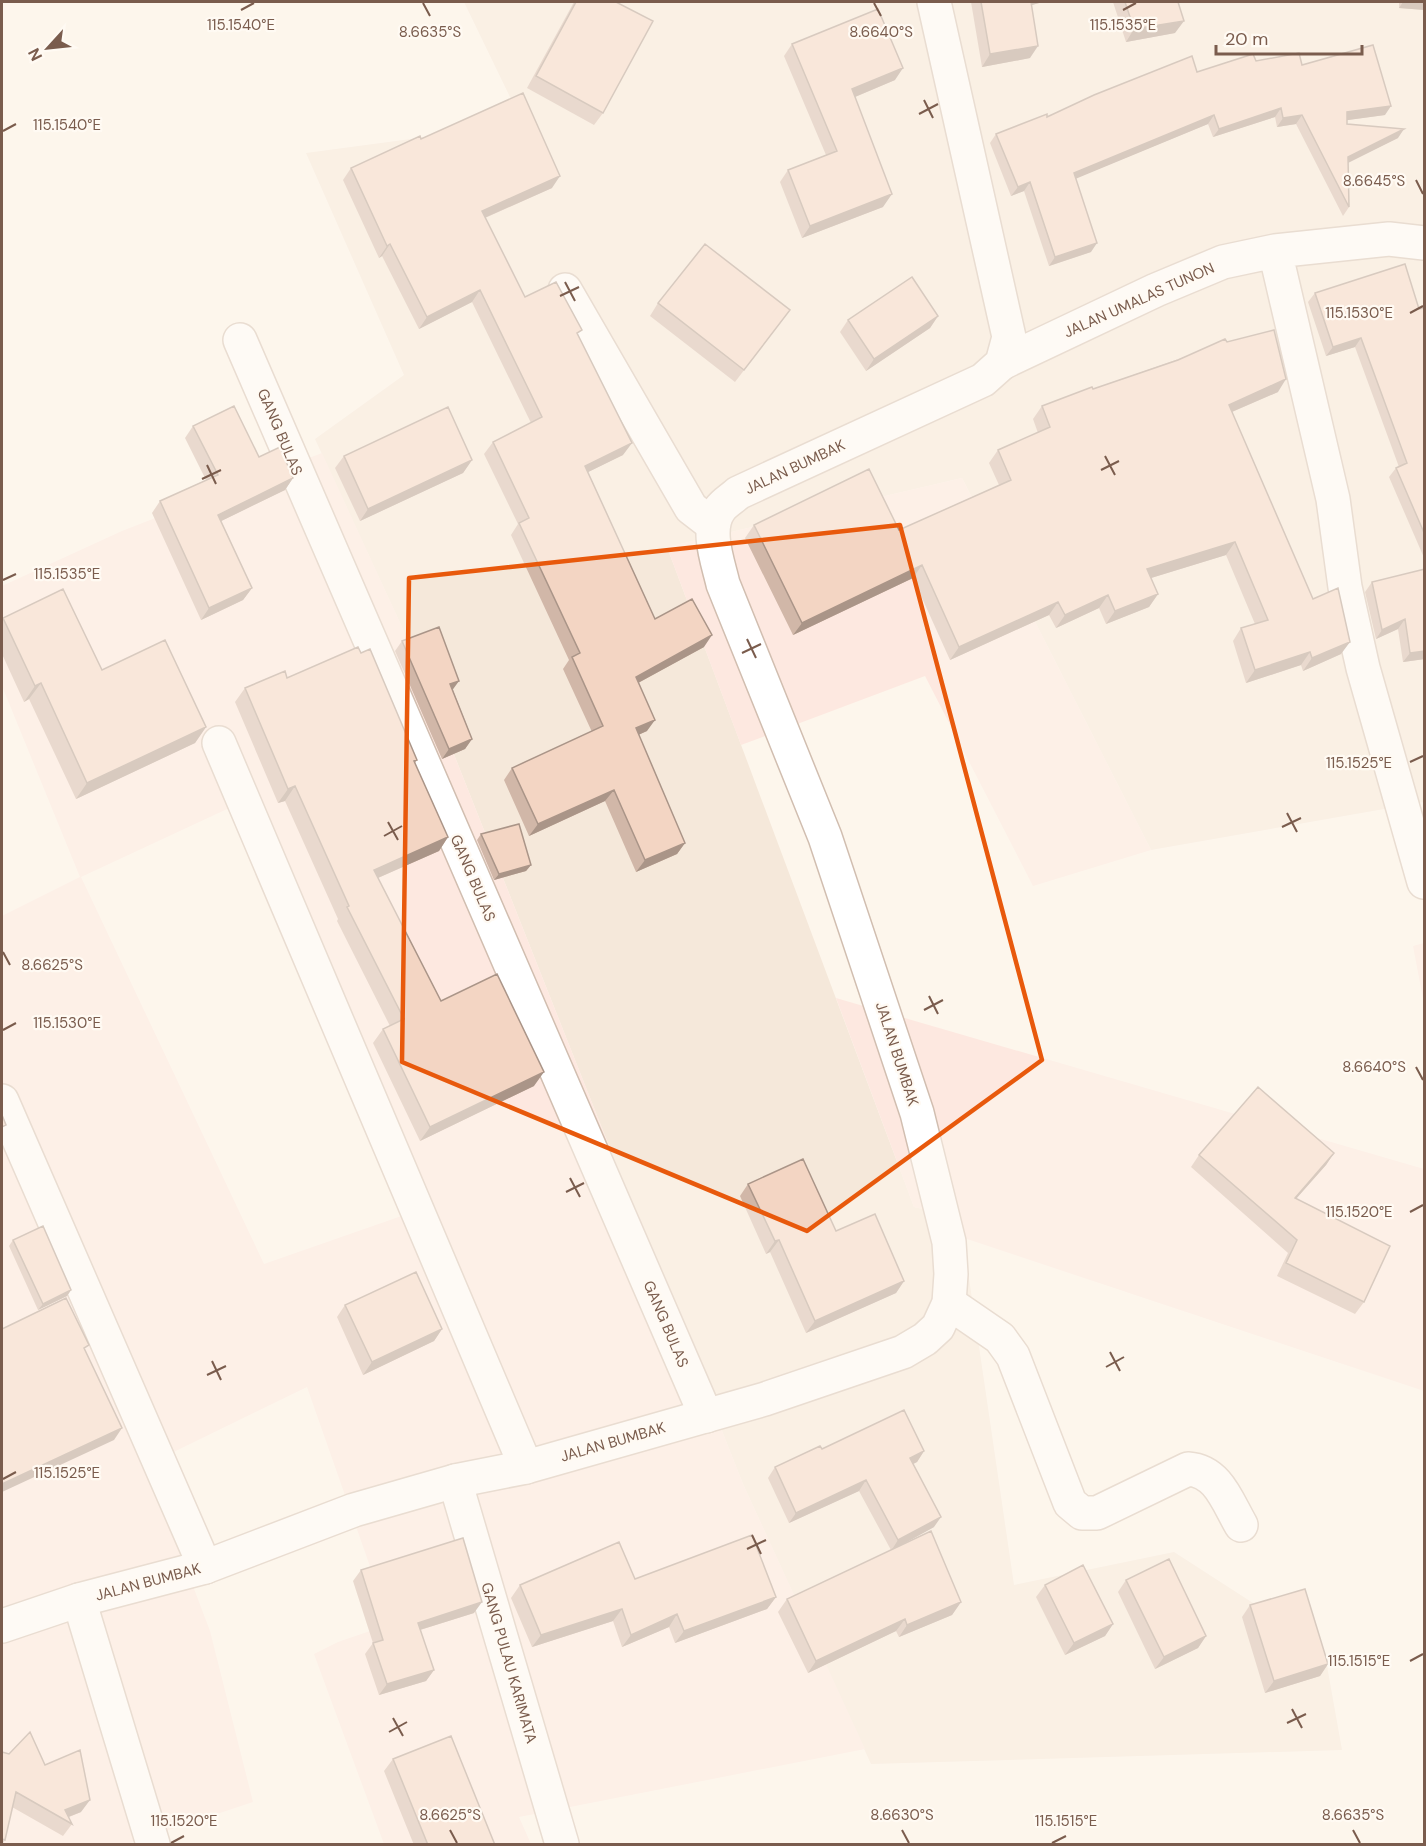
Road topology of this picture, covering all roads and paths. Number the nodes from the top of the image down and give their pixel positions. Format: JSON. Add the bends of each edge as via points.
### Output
{"nodes":[{"id":1,"x":934,"y":2,"type":"edge"},
{"id":2,"x":1425,"y":243,"type":"edge"},
{"id":3,"x":1275,"y":251,"type":"junction"},
{"id":4,"x":566,"y":290,"type":"dead end"},
{"id":5,"x":240,"y":340,"type":"dead end"},
{"id":6,"x":1002,"y":363,"type":"junction"},
{"id":7,"x":713,"y":525,"type":"junction"},
{"id":8,"x":219,"y":743,"type":"dead end"},
{"id":9,"x":1425,"y":882,"type":"edge"},
{"id":10,"x":2,"y":1101,"type":"edge"},
{"id":11,"x":949,"y":1303,"type":"junction"},
{"id":12,"x":706,"y":1416,"type":"junction"},
{"id":13,"x":526,"y":1467,"type":"junction"},
{"id":14,"x":455,"y":1481,"type":"junction"},
{"id":15,"x":1241,"y":1525,"type":"dead end"},
{"id":16,"x":205,"y":1567,"type":"junction"},
{"id":17,"x":79,"y":1600,"type":"junction"},
{"id":18,"x":2,"y":1626,"type":"edge"},
{"id":19,"x":153,"y":1845,"type":"edge"},
{"id":20,"x":562,"y":1845,"type":"edge"}],
"edges":[{"from":1,"to":6,"type":"street","via":[[1009,337]]},
{"from":2,"to":3,"type":"street","name":"JALAN UMALAS TUNON","via":[[1389,239]]},
{"from":3,"to":6,"type":"street","name":"JALAN UMALAS TUNON","via":[[1223,262]]},
{"from":3,"to":9,"type":"street","via":[[1333,499],[1345,587],[1363,668]]},
{"from":4,"to":7,"type":"street","via":[[691,508]]},
{"from":5,"to":12,"type":"street","name":"GANG BULAS"},
{"from":6,"to":7,"type":"street","name":"JALAN BUMBAK","via":[[983,380],[738,493],[720,508]]},
{"from":7,"to":11,"type":"street","name":"JALAN BUMBAK","via":[[723,584],[825,837],[917,1113],[949,1242]]},
{"from":8,"to":13,"type":"street"},
{"from":10,"to":16,"type":"street"},
{"from":11,"to":12,"type":"street","name":"JALAN BUMBAK","via":[[938,1327],[903,1352],[836,1377]]},
{"from":11,"to":15,"type":"street","via":[[1000,1338],[1013,1356],[1070,1503],[1082,1513],[1097,1513],[1188,1469],[1202,1470],[1216,1481]]},
{"from":12,"to":13,"type":"street","name":"JALAN BUMBAK"},
{"from":13,"to":14,"type":"street","name":"JALAN BUMBAK"},
{"from":14,"to":16,"type":"street","name":"JALAN BUMBAK","via":[[354,1510]]},
{"from":14,"to":20,"type":"street","name":"GANG PULAU KARIMATA"},
{"from":16,"to":17,"type":"street","name":"JALAN BUMBAK"},
{"from":17,"to":18,"type":"street","name":"JALAN BUMBAK"},
{"from":17,"to":19,"type":"street"}]}
